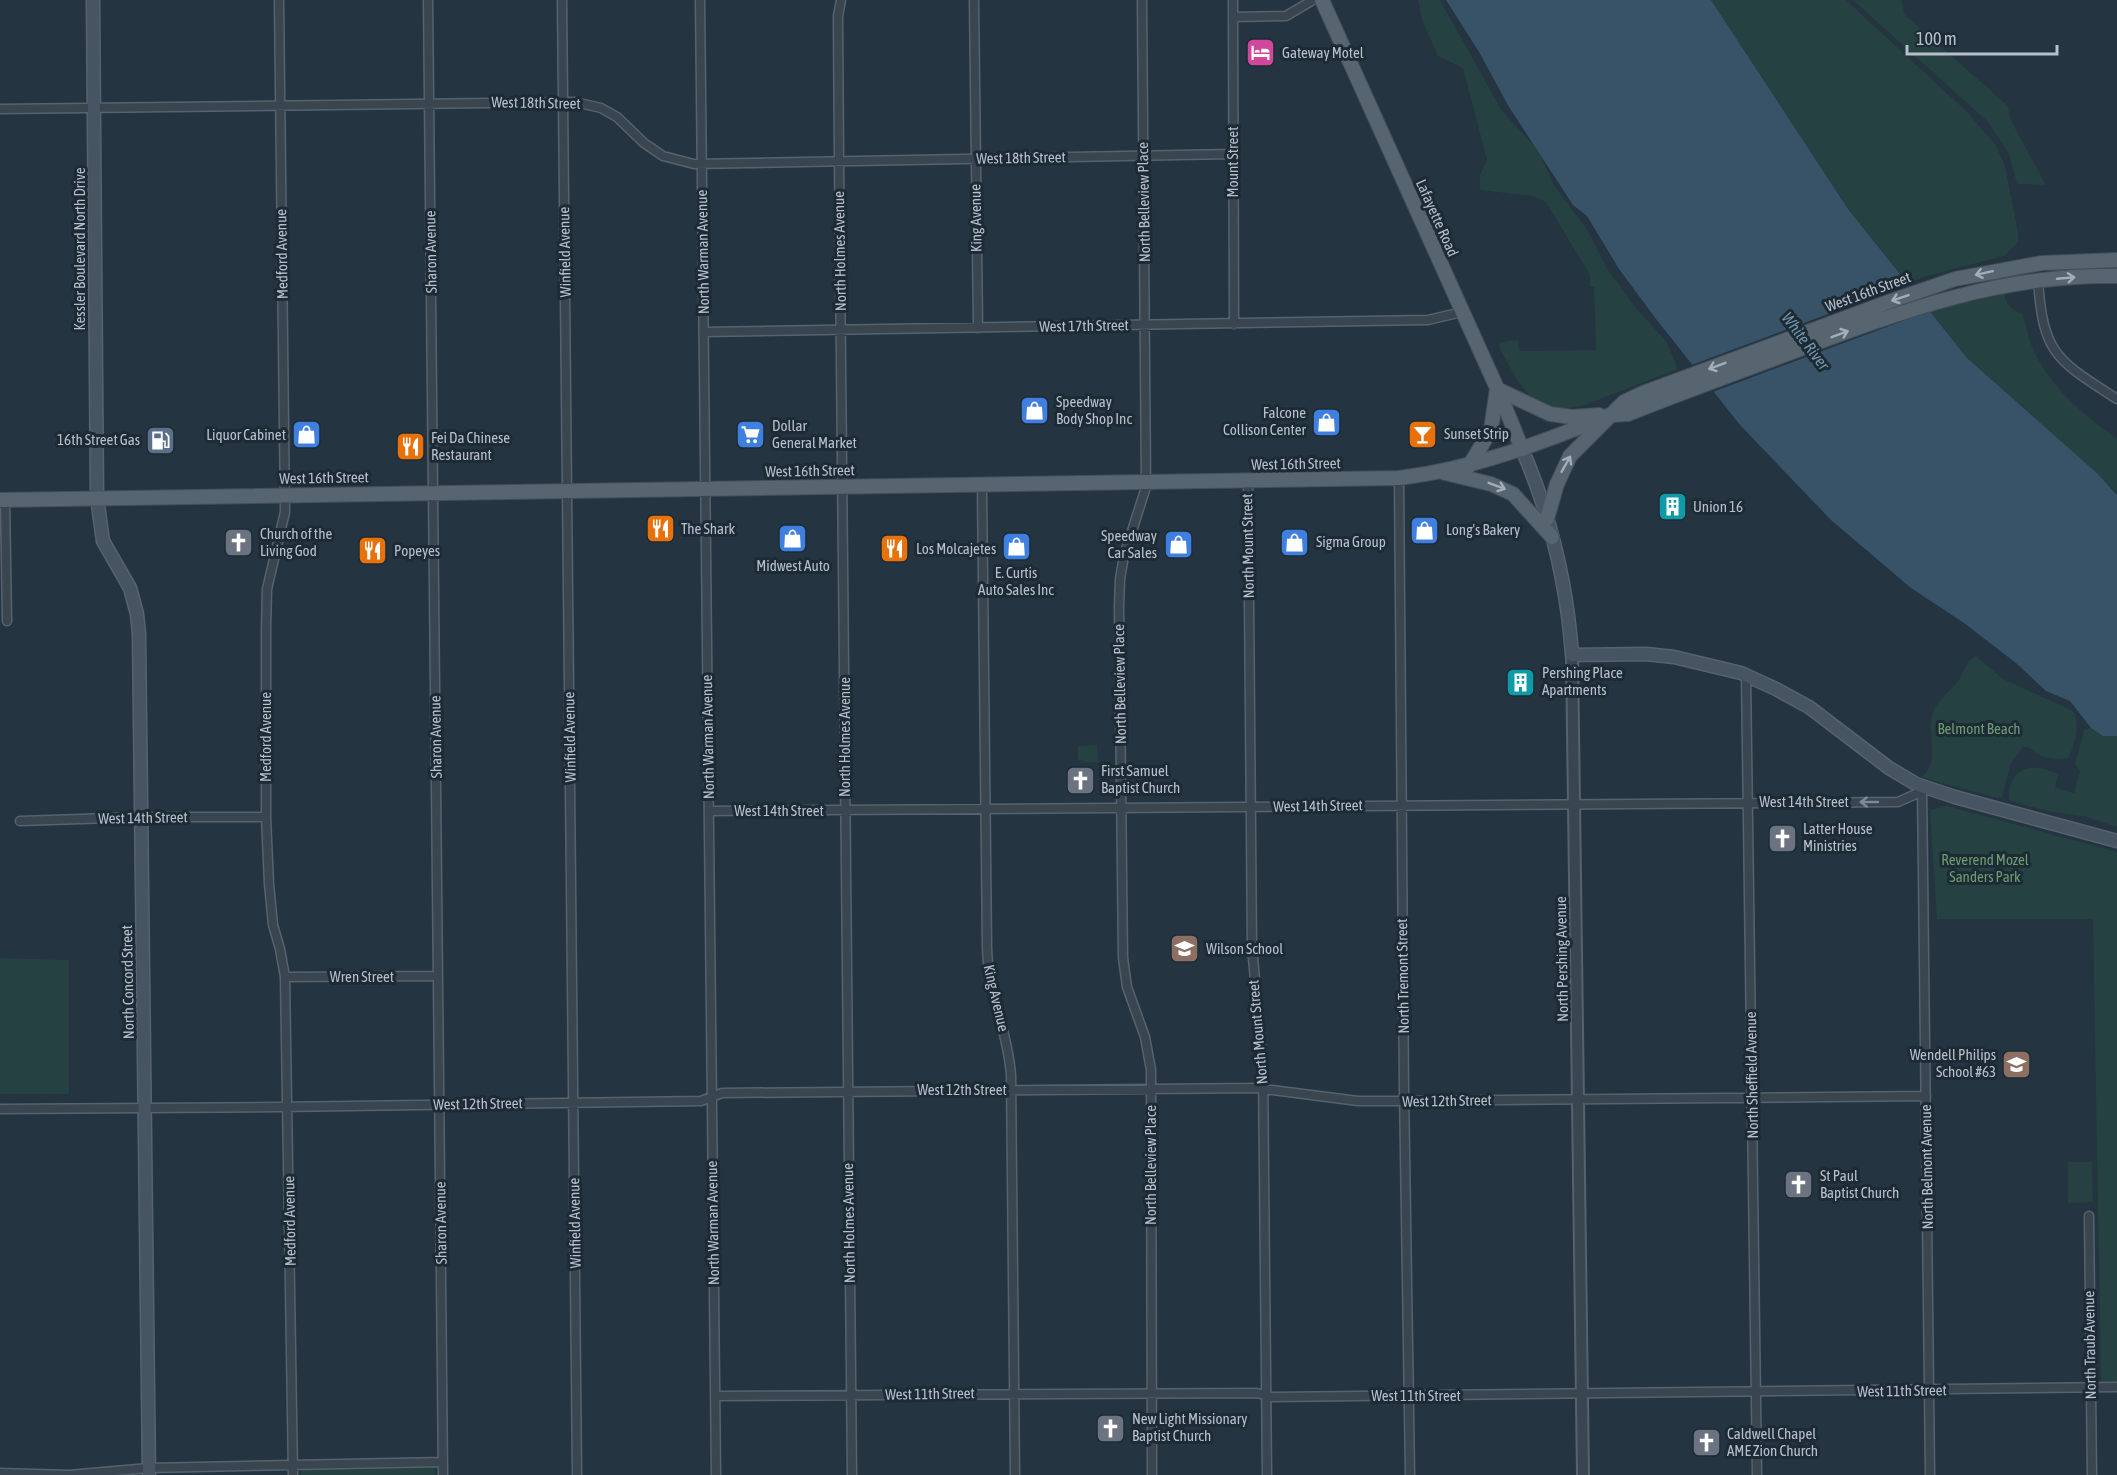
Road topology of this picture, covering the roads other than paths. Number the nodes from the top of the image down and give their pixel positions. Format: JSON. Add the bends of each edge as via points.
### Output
{"nodes":[{"id":1,"x":93,"y":0,"type":"edge"},
{"id":2,"x":279,"y":0,"type":"edge"},
{"id":3,"x":428,"y":0,"type":"edge"},
{"id":4,"x":562,"y":0,"type":"edge"},
{"id":5,"x":700,"y":0,"type":"edge"},
{"id":6,"x":841,"y":0,"type":"edge"},
{"id":7,"x":974,"y":0,"type":"edge"},
{"id":8,"x":1142,"y":0,"type":"edge"},
{"id":9,"x":1233,"y":0,"type":"edge"},
{"id":10,"x":1313,"y":0,"type":"edge"},
{"id":11,"x":1322,"y":0,"type":"edge"},
{"id":12,"x":1233,"y":17,"type":"junction"},
{"id":13,"x":563,"y":102,"type":"junction"},
{"id":14,"x":429,"y":104,"type":"junction"},
{"id":15,"x":280,"y":105,"type":"junction"},
{"id":16,"x":95,"y":108,"type":"junction"},
{"id":17,"x":0,"y":109,"type":"edge"},
{"id":18,"x":1233,"y":154,"type":"junction"},
{"id":19,"x":1143,"y":156,"type":"junction"},
{"id":20,"x":976,"y":159,"type":"junction"},
{"id":21,"x":838,"y":161,"type":"junction"},
{"id":22,"x":702,"y":162,"type":"junction"},
{"id":23,"x":2117,"y":260,"type":"edge"},
{"id":24,"x":2117,"y":276,"type":"edge"},
{"id":25,"x":2038,"y":280,"type":"junction"},
{"id":26,"x":1462,"y":312,"type":"junction"},
{"id":27,"x":1145,"y":324,"type":"junction"},
{"id":28,"x":1234,"y":324,"type":"junction"},
{"id":29,"x":978,"y":328,"type":"junction"},
{"id":30,"x":840,"y":330,"type":"junction"},
{"id":31,"x":704,"y":332,"type":"junction"},
{"id":32,"x":1497,"y":389,"type":"junction"},
{"id":33,"x":2117,"y":399,"type":"edge"},
{"id":34,"x":1645,"y":400,"type":"junction"},
{"id":35,"x":1610,"y":415,"type":"junction"},
{"id":36,"x":1522,"y":449,"type":"junction"},
{"id":37,"x":1469,"y":466,"type":"junction"},
{"id":38,"x":1440,"y":472,"type":"junction"},
{"id":39,"x":1399,"y":477,"type":"junction"},
{"id":40,"x":1248,"y":481,"type":"junction"},
{"id":41,"x":1146,"y":482,"type":"junction"},
{"id":42,"x":982,"y":486,"type":"junction"},
{"id":43,"x":843,"y":487,"type":"junction"},
{"id":44,"x":706,"y":489,"type":"junction"},
{"id":45,"x":568,"y":492,"type":"junction"},
{"id":46,"x":434,"y":493,"type":"junction"},
{"id":47,"x":285,"y":495,"type":"junction"},
{"id":48,"x":96,"y":498,"type":"junction"},
{"id":49,"x":2,"y":500,"type":"edge"},
{"id":50,"x":1547,"y":519,"type":"junction"},
{"id":51,"x":1552,"y":537,"type":"junction"},
{"id":52,"x":7,"y":621,"type":"dead end"},
{"id":53,"x":1572,"y":655,"type":"junction"},
{"id":54,"x":1746,"y":675,"type":"junction"},
{"id":55,"x":1922,"y":786,"type":"junction"},
{"id":56,"x":1748,"y":802,"type":"junction"},
{"id":57,"x":1575,"y":804,"type":"junction"},
{"id":58,"x":1401,"y":805,"type":"junction"},
{"id":59,"x":1251,"y":807,"type":"junction"},
{"id":60,"x":1121,"y":808,"type":"junction"},
{"id":61,"x":986,"y":809,"type":"junction"},
{"id":62,"x":846,"y":810,"type":"junction"},
{"id":63,"x":709,"y":811,"type":"junction"},
{"id":64,"x":141,"y":817,"type":"junction"},
{"id":65,"x":266,"y":817,"type":"junction"},
{"id":66,"x":20,"y":821,"type":"dead end"},
{"id":67,"x":2117,"y":841,"type":"edge"},
{"id":68,"x":438,"y":976,"type":"junction"},
{"id":69,"x":285,"y":977,"type":"junction"},
{"id":70,"x":1151,"y":1088,"type":"junction"},
{"id":71,"x":1263,"y":1089,"type":"junction"},
{"id":72,"x":1011,"y":1090,"type":"junction"},
{"id":73,"x":848,"y":1091,"type":"junction"},
{"id":74,"x":1926,"y":1096,"type":"junction"},
{"id":75,"x":711,"y":1097,"type":"junction"},
{"id":76,"x":1752,"y":1098,"type":"junction"},
{"id":77,"x":1578,"y":1099,"type":"junction"},
{"id":78,"x":1404,"y":1101,"type":"junction"},
{"id":79,"x":573,"y":1103,"type":"junction"},
{"id":80,"x":440,"y":1104,"type":"junction"},
{"id":81,"x":287,"y":1107,"type":"junction"},
{"id":82,"x":144,"y":1108,"type":"junction"},
{"id":83,"x":0,"y":1109,"type":"edge"},
{"id":84,"x":2089,"y":1216,"type":"dead end"},
{"id":85,"x":2091,"y":1387,"type":"junction"},
{"id":86,"x":2117,"y":1387,"type":"edge"},
{"id":87,"x":1929,"y":1391,"type":"junction"},
{"id":88,"x":1756,"y":1392,"type":"junction"},
{"id":89,"x":1152,"y":1393,"type":"junction"},
{"id":90,"x":1014,"y":1394,"type":"junction"},
{"id":91,"x":1582,"y":1394,"type":"junction"},
{"id":92,"x":851,"y":1395,"type":"junction"},
{"id":93,"x":1266,"y":1395,"type":"junction"},
{"id":94,"x":715,"y":1396,"type":"junction"},
{"id":95,"x":1409,"y":1396,"type":"junction"},
{"id":96,"x":443,"y":1462,"type":"junction"},
{"id":97,"x":293,"y":1465,"type":"junction"},
{"id":98,"x":149,"y":1472,"type":"edge"},
{"id":99,"x":0,"y":1473,"type":"edge"},
{"id":100,"x":293,"y":1475,"type":"edge"},
{"id":101,"x":443,"y":1475,"type":"edge"},
{"id":102,"x":577,"y":1475,"type":"edge"},
{"id":103,"x":716,"y":1475,"type":"edge"},
{"id":104,"x":852,"y":1475,"type":"edge"},
{"id":105,"x":1015,"y":1475,"type":"edge"},
{"id":106,"x":1152,"y":1475,"type":"edge"},
{"id":107,"x":1267,"y":1475,"type":"edge"},
{"id":108,"x":1410,"y":1475,"type":"edge"},
{"id":109,"x":1583,"y":1475,"type":"edge"},
{"id":110,"x":1757,"y":1475,"type":"edge"},
{"id":111,"x":1930,"y":1475,"type":"edge"},
{"id":112,"x":2092,"y":1475,"type":"edge"}],
"edges":[{"from":1,"to":16,"type":"main road","name":"Kessler Boulevard North Drive"},
{"from":2,"to":15,"type":"street","name":"Medford Avenue"},
{"from":3,"to":14,"type":"street","name":"Sharon Avenue"},
{"from":4,"to":13,"type":"street","name":"Winfield Avenue"},
{"from":5,"to":22,"type":"street","name":"North Warman Avenue"},
{"from":6,"to":21,"type":"street","name":"North Holmes Avenue"},
{"from":7,"to":20,"type":"street","name":"King Avenue"},
{"from":8,"to":19,"type":"street","name":"North Belleview Place"},
{"from":9,"to":12,"type":"street","name":"Mount Street"},
{"from":10,"to":12,"type":"street","via":[[1286,16]]},
{"from":11,"to":26,"type":"main road","name":"Lafayette Road"},
{"from":12,"to":18,"type":"street","name":"Mount Street"},
{"from":13,"to":14,"type":"street","name":"West 18th Street"},
{"from":13,"to":22,"type":"street","name":"West 18th Street","via":[[601,108],[663,156],[685,163]]},
{"from":13,"to":45,"type":"street","name":"Winfield Avenue"},
{"from":14,"to":15,"type":"street","name":"West 18th Street"},
{"from":14,"to":46,"type":"street","name":"Sharon Avenue"},
{"from":15,"to":16,"type":"street","name":"West 18th Street"},
{"from":15,"to":47,"type":"street","name":"Medford Avenue"},
{"from":16,"to":17,"type":"street","name":"West 18th Street"},
{"from":16,"to":48,"type":"main road","name":"Kessler Boulevard North Drive"},
{"from":18,"to":19,"type":"street","name":"West 18th Street"},
{"from":18,"to":28,"type":"street","name":"Mount Street"},
{"from":19,"to":20,"type":"street","name":"West 18th Street"},
{"from":19,"to":27,"type":"street","name":"North Belleview Place"},
{"from":20,"to":21,"type":"street","name":"West 18th Street"},
{"from":20,"to":29,"type":"street","name":"King Avenue"},
{"from":21,"to":22,"type":"street","name":"West 18th Street"},
{"from":21,"to":30,"type":"street","name":"North Holmes Avenue"},
{"from":22,"to":31,"type":"street","name":"North Warman Avenue"},
{"from":23,"to":34,"type":"main road","name":"West 16th Street","one_way":true,"via":[[2042,263],[1955,279]]},
{"from":25,"to":24,"type":"main road","name":"West 16th Street","one_way":true},
{"from":25,"to":33,"type":"street","via":[[2042,320],[2052,346],[2070,368]]},
{"from":34,"to":25,"type":"main road","name":"West 16th Street","one_way":true,"via":[[1895,313],[1959,295]]},
{"from":26,"to":28,"type":"street","name":"West 17th Street","via":[[1428,320]]},
{"from":26,"to":32,"type":"main road","name":"Lafayette Road"},
{"from":27,"to":28,"type":"street","name":"West 17th Street"},
{"from":27,"to":29,"type":"street","name":"West 17th Street"},
{"from":27,"to":41,"type":"street","name":"North Belleview Place"},
{"from":29,"to":30,"type":"street","name":"West 17th Street"},
{"from":30,"to":31,"type":"street","name":"West 17th Street"},
{"from":30,"to":43,"type":"street","name":"North Holmes Avenue"},
{"from":31,"to":44,"type":"street","name":"North Warman Avenue"},
{"from":32,"to":35,"type":"main road","via":[[1550,414]]},
{"from":32,"to":36,"type":"main road","name":"Lafayette Road"},
{"from":32,"to":37,"type":"main road","via":[[1491,430]]},
{"from":34,"to":35,"type":"main road","name":"West 16th Street","via":[[1624,402]]},
{"from":35,"to":36,"type":"main road","name":"West 16th Street"},
{"from":50,"to":35,"type":"main road","one_way":true,"via":[[1570,456]]},
{"from":36,"to":37,"type":"main road","name":"West 16th Street"},
{"from":36,"to":50,"type":"main road","name":"North Pershing Avenue"},
{"from":37,"to":38,"type":"main road","name":"West 16th Street"},
{"from":38,"to":39,"type":"main road","name":"West 16th Street"},
{"from":38,"to":51,"type":"main road","one_way":true,"via":[[1491,483],[1514,494]]},
{"from":39,"to":40,"type":"main road","name":"West 16th Street"},
{"from":39,"to":58,"type":"street","name":"North Tremont Street"},
{"from":40,"to":41,"type":"main road","name":"West 16th Street"},
{"from":40,"to":59,"type":"street","name":"North Mount Street"},
{"from":41,"to":42,"type":"main road","name":"West 16th Street"},
{"from":41,"to":60,"type":"street","name":"North Belleview Place","via":[[1119,588]]},
{"from":42,"to":43,"type":"main road","name":"West 16th Street"},
{"from":42,"to":61,"type":"street","name":"King Avenue"},
{"from":43,"to":44,"type":"main road","name":"West 16th Street"},
{"from":43,"to":62,"type":"street","name":"North Holmes Avenue"},
{"from":44,"to":45,"type":"main road","name":"West 16th Street"},
{"from":44,"to":63,"type":"street","name":"North Warman Avenue"},
{"from":45,"to":46,"type":"main road","name":"West 16th Street"},
{"from":45,"to":79,"type":"street","name":"Winfield Avenue"},
{"from":46,"to":47,"type":"main road","name":"West 16th Street"},
{"from":46,"to":68,"type":"street","name":"Sharon Avenue"},
{"from":47,"to":48,"type":"main road","name":"West 16th Street"},
{"from":47,"to":65,"type":"street","name":"Medford Avenue","via":[[284,518],[267,596]]},
{"from":48,"to":49,"type":"main road","name":"West 16th Street"},
{"from":48,"to":64,"type":"main road","name":"North Concord Street","via":[[103,541],[126,579],[137,614]]},
{"from":49,"to":52,"type":"street"},
{"from":50,"to":51,"type":"main road","name":"North Pershing Avenue"},
{"from":51,"to":53,"type":"main road","name":"North Pershing Avenue","via":[[1564,586]]},
{"from":53,"to":54,"type":"main road","via":[[1674,657]]},
{"from":53,"to":57,"type":"street","name":"North Pershing Avenue"},
{"from":54,"to":55,"type":"main road","via":[[1809,707],[1889,768]]},
{"from":54,"to":56,"type":"street","name":"North Sheffield Avenue"},
{"from":55,"to":56,"type":"street","name":"West 14th Street","one_way":true,"via":[[1916,794],[1898,802]]},
{"from":55,"to":67,"type":"main road"},
{"from":55,"to":74,"type":"street","name":"North Belmont Avenue"},
{"from":56,"to":57,"type":"street","name":"West 14th Street"},
{"from":56,"to":76,"type":"street","name":"North Sheffield Avenue"},
{"from":57,"to":58,"type":"street","name":"West 14th Street"},
{"from":57,"to":77,"type":"street","name":"North Pershing Avenue"},
{"from":58,"to":59,"type":"street","name":"West 14th Street"},
{"from":58,"to":78,"type":"street","name":"North Tremont Street"},
{"from":59,"to":60,"type":"street","name":"West 14th Street"},
{"from":59,"to":71,"type":"street","name":"North Mount Street","via":[[1252,966]]},
{"from":60,"to":61,"type":"street","name":"West 14th Street"},
{"from":60,"to":70,"type":"street","name":"North Belleview Place","via":[[1123,958],[1128,992],[1149,1050]]},
{"from":61,"to":62,"type":"street","name":"West 14th Street"},
{"from":61,"to":72,"type":"street","name":"King Avenue","via":[[987,962],[1008,1047]]},
{"from":62,"to":63,"type":"street","name":"West 14th Street"},
{"from":62,"to":73,"type":"street","name":"North Holmes Avenue"},
{"from":63,"to":75,"type":"street","name":"North Warman Avenue"},
{"from":64,"to":65,"type":"street","name":"West 14th Street"},
{"from":64,"to":66,"type":"street","name":"West 14th Street"},
{"from":64,"to":82,"type":"main road","name":"North Concord Street"},
{"from":65,"to":69,"type":"street","name":"Medford Avenue","via":[[273,925]]},
{"from":68,"to":69,"type":"street","name":"Wren Street"},
{"from":68,"to":80,"type":"street","name":"Sharon Avenue"},
{"from":69,"to":81,"type":"street","name":"Medford Avenue"},
{"from":70,"to":71,"type":"street","name":"West 12th Street"},
{"from":70,"to":72,"type":"street","name":"West 12th Street"},
{"from":70,"to":89,"type":"street","name":"North Belleview Place"},
{"from":71,"to":78,"type":"street","name":"West 12th Street","via":[[1358,1101]]},
{"from":71,"to":93,"type":"street","name":"North Mount Street"},
{"from":72,"to":73,"type":"street","name":"West 12th Street"},
{"from":72,"to":90,"type":"street","name":"King Avenue"},
{"from":73,"to":75,"type":"street","name":"West 12th Street","via":[[722,1093]]},
{"from":73,"to":92,"type":"street","name":"North Holmes Avenue"},
{"from":74,"to":76,"type":"street","name":"West 12th Street"},
{"from":74,"to":87,"type":"street","name":"North Belmont Avenue"},
{"from":75,"to":79,"type":"street","name":"West 12th Street","via":[[702,1101]]},
{"from":75,"to":94,"type":"street","name":"North Warman Avenue"},
{"from":76,"to":77,"type":"street","name":"West 12th Street"},
{"from":76,"to":88,"type":"street","name":"North Sheffield Avenue"},
{"from":77,"to":78,"type":"street","name":"West 12th Street"},
{"from":77,"to":91,"type":"street","name":"North Pershing Avenue"},
{"from":78,"to":95,"type":"street","name":"North Tremont Street"},
{"from":79,"to":80,"type":"street","name":"West 12th Street"},
{"from":79,"to":102,"type":"street","name":"Winfield Avenue"},
{"from":80,"to":81,"type":"street","name":"West 12th Street"},
{"from":80,"to":96,"type":"street","name":"Sharon Avenue"},
{"from":81,"to":82,"type":"street","name":"West 12th Street"},
{"from":81,"to":97,"type":"street","name":"Medford Avenue"},
{"from":82,"to":83,"type":"street","name":"West 12th Street"},
{"from":82,"to":98,"type":"main road","name":"North Concord Street"},
{"from":84,"to":85,"type":"street","name":"North Traub Avenue"},
{"from":85,"to":86,"type":"street","name":"West 11th Street"},
{"from":85,"to":87,"type":"street","name":"West 11th Street"},
{"from":85,"to":112,"type":"street","name":"North Traub Avenue"},
{"from":87,"to":88,"type":"street","name":"West 11th Street"},
{"from":87,"to":111,"type":"street","name":"North Belmont Avenue"},
{"from":88,"to":91,"type":"street","name":"West 11th Street"},
{"from":88,"to":110,"type":"street","name":"North Sheffield Avenue"},
{"from":89,"to":90,"type":"street","name":"West 11th Street"},
{"from":89,"to":93,"type":"street","name":"West 11th Street"},
{"from":89,"to":106,"type":"street","name":"North Belleview Place"},
{"from":90,"to":92,"type":"street","name":"West 11th Street"},
{"from":90,"to":105,"type":"street","name":"King Avenue"},
{"from":91,"to":95,"type":"street","name":"West 11th Street"},
{"from":91,"to":109,"type":"street","name":"North Pershing Avenue"},
{"from":92,"to":94,"type":"street","name":"West 11th Street"},
{"from":92,"to":104,"type":"street","name":"North Holmes Avenue"},
{"from":93,"to":95,"type":"street","name":"West 11th Street"},
{"from":93,"to":107,"type":"street","name":"North Mount Street"},
{"from":94,"to":103,"type":"street","name":"North Warman Avenue"},
{"from":95,"to":108,"type":"street","name":"North Tremont Street"},
{"from":96,"to":97,"type":"street"},
{"from":96,"to":101,"type":"street","name":"Sharon Avenue"},
{"from":97,"to":98,"type":"street"},
{"from":97,"to":100,"type":"street","name":"Medford Avenue"},
{"from":98,"to":99,"type":"street"}]}
